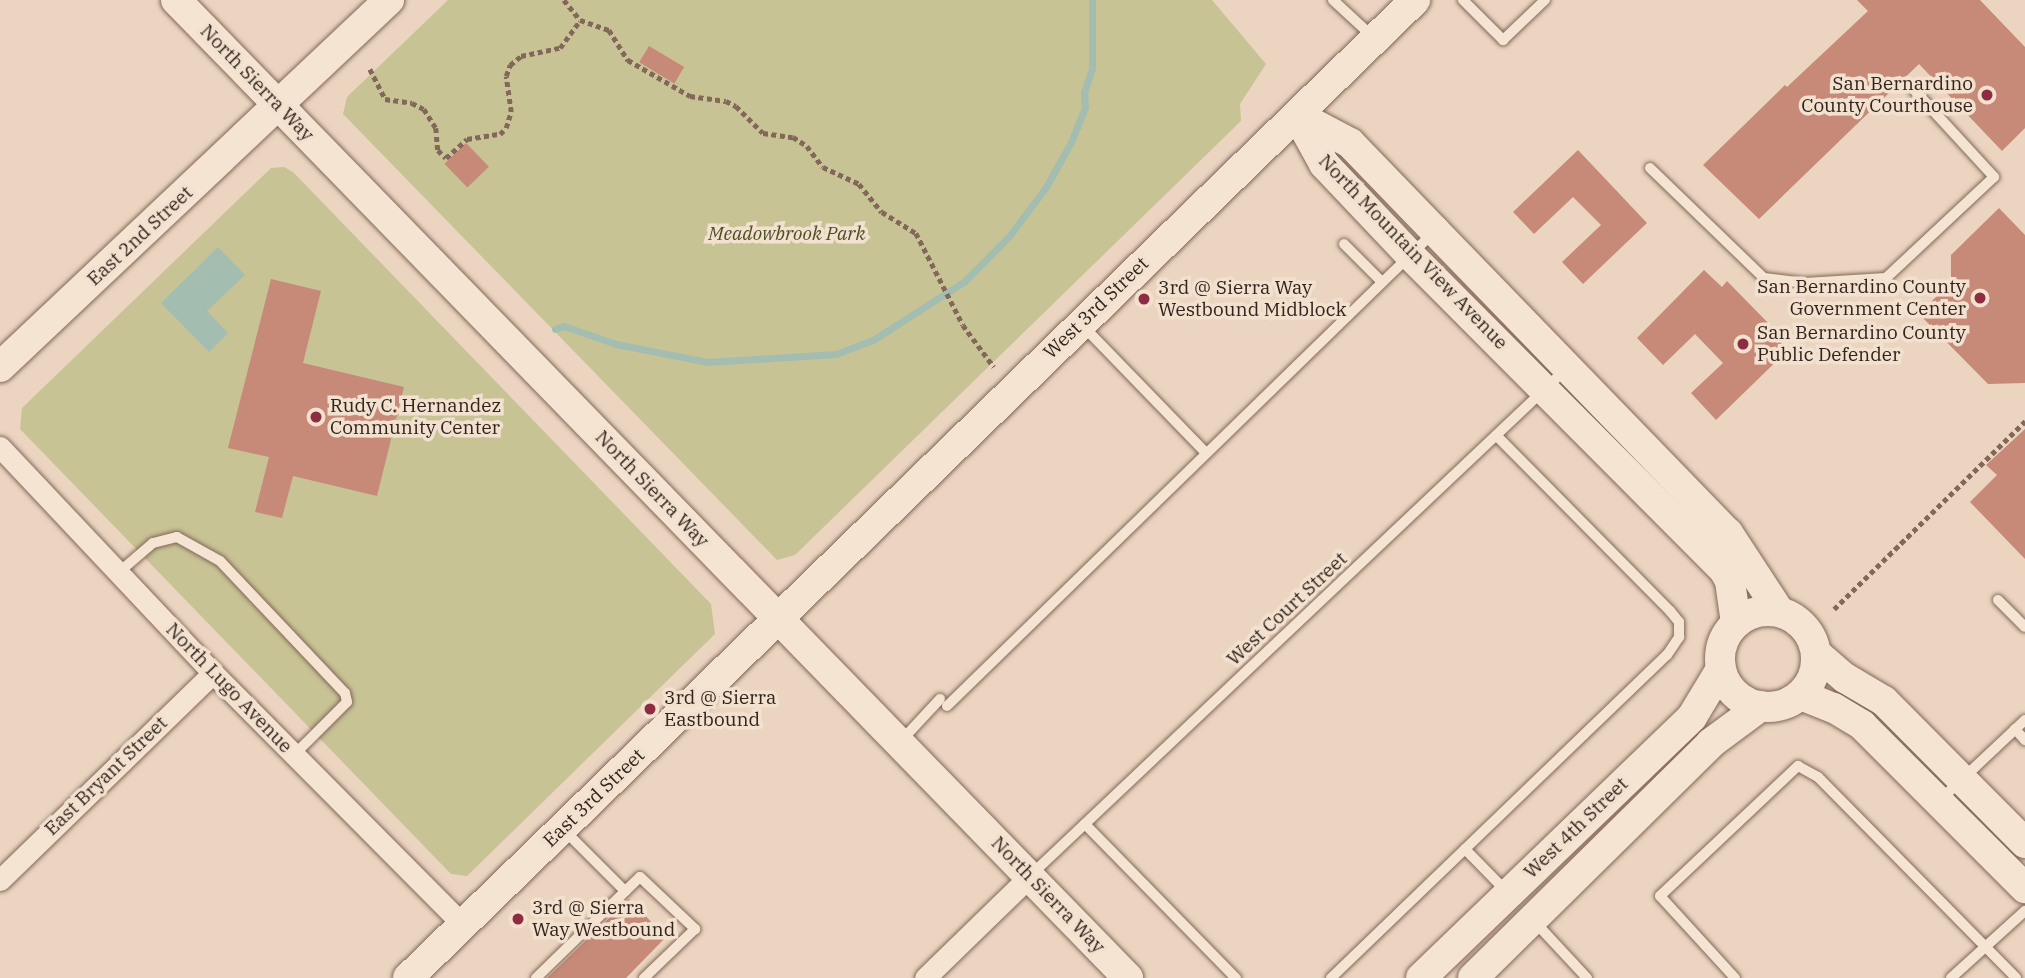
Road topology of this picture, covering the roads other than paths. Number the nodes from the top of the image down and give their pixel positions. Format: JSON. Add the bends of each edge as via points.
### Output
{"nodes":[{"id":1,"x":176,"y":0,"type":"edge"},
{"id":2,"x":1333,"y":0,"type":"edge"},
{"id":3,"x":1415,"y":0,"type":"edge"},
{"id":4,"x":1463,"y":0,"type":"edge"},
{"id":5,"x":1545,"y":0,"type":"edge"},
{"id":6,"x":386,"y":1,"type":"edge"},
{"id":7,"x":1375,"y":39,"type":"junction"},
{"id":8,"x":1913,"y":89,"type":"dead end"},
{"id":9,"x":279,"y":105,"type":"junction"},
{"id":10,"x":1297,"y":115,"type":"junction"},
{"id":11,"x":1650,"y":169,"type":"dead end"},
{"id":12,"x":1435,"y":231,"type":"junction"},
{"id":13,"x":1344,"y":244,"type":"dead end"},
{"id":14,"x":1410,"y":256,"type":"junction"},
{"id":15,"x":1382,"y":282,"type":"junction"},
{"id":16,"x":1080,"y":323,"type":"junction"},
{"id":17,"x":0,"y":367,"type":"edge"},
{"id":18,"x":1568,"y":368,"type":"junction"},
{"id":19,"x":1545,"y":389,"type":"junction"},
{"id":20,"x":1496,"y":435,"type":"junction"},
{"id":21,"x":0,"y":447,"type":"edge"},
{"id":22,"x":1206,"y":453,"type":"junction"},
{"id":23,"x":118,"y":573,"type":"junction"},
{"id":24,"x":1998,"y":600,"type":"dead end"},
{"id":25,"x":1779,"y":611,"type":"junction"},
{"id":26,"x":779,"y":618,"type":"junction"},
{"id":27,"x":1736,"y":623,"type":"junction"},
{"id":28,"x":2025,"y":627,"type":"edge"},
{"id":29,"x":1817,"y":654,"type":"junction"},
{"id":30,"x":1721,"y":669,"type":"junction"},
{"id":31,"x":213,"y":673,"type":"junction"},
{"id":32,"x":1801,"y":695,"type":"junction"},
{"id":33,"x":1761,"y":706,"type":"junction"},
{"id":34,"x":2025,"y":719,"type":"edge"},
{"id":35,"x":2015,"y":729,"type":"junction"},
{"id":36,"x":2025,"y":740,"type":"edge"},
{"id":37,"x":900,"y":742,"type":"junction"},
{"id":38,"x":294,"y":755,"type":"junction"},
{"id":39,"x":1963,"y":779,"type":"junction"},
{"id":40,"x":1939,"y":801,"type":"junction"},
{"id":41,"x":1086,"y":824,"type":"junction"},
{"id":42,"x":562,"y":829,"type":"junction"},
{"id":43,"x":2025,"y":843,"type":"edge"},
{"id":44,"x":1465,"y":849,"type":"junction"},
{"id":45,"x":1030,"y":876,"type":"junction"},
{"id":46,"x":0,"y":880,"type":"edge"},
{"id":47,"x":2025,"y":888,"type":"edge"},
{"id":48,"x":625,"y":891,"type":"junction"},
{"id":49,"x":1508,"y":894,"type":"junction"},
{"id":50,"x":2025,"y":911,"type":"edge"},
{"id":51,"x":1533,"y":919,"type":"junction"},
{"id":52,"x":463,"y":925,"type":"junction"},
{"id":53,"x":1985,"y":946,"type":"junction"},
{"id":54,"x":408,"y":978,"type":"edge"},
{"id":55,"x":536,"y":978,"type":"edge"},
{"id":56,"x":644,"y":978,"type":"edge"},
{"id":57,"x":925,"y":978,"type":"edge"},
{"id":58,"x":1128,"y":978,"type":"edge"},
{"id":59,"x":1236,"y":978,"type":"edge"},
{"id":60,"x":1331,"y":978,"type":"edge"},
{"id":61,"x":1421,"y":978,"type":"edge"},
{"id":62,"x":1473,"y":978,"type":"edge"},
{"id":63,"x":1587,"y":978,"type":"edge"},
{"id":64,"x":1735,"y":978,"type":"edge"},
{"id":65,"x":1951,"y":978,"type":"edge"},
{"id":66,"x":2016,"y":978,"type":"edge"}],
"edges":[{"from":1,"to":9,"type":"street","name":"North Sierra Way"},
{"from":2,"to":7,"type":"lane"},
{"from":3,"to":7,"type":"street","name":"West 3rd Street"},
{"from":4,"to":5,"type":"lane","via":[[1503,40]]},
{"from":6,"to":9,"type":"street","name":"East 2nd Street"},
{"from":7,"to":10,"type":"street","name":"West 3rd Street"},
{"from":8,"to":11,"type":"lane","via":[[1994,177],[1886,278],[1805,283],[1764,278]]},
{"from":9,"to":17,"type":"street","name":"East 2nd Street"},
{"from":9,"to":26,"type":"street","name":"North Sierra Way"},
{"from":10,"to":12,"type":"street","name":"North Mountain View Avenue","via":[[1350,143]]},
{"from":10,"to":14,"type":"street","name":"North Mountain View Avenue","via":[[1324,164]]},
{"from":10,"to":16,"type":"street","name":"West 3rd Street"},
{"from":12,"to":14,"type":"lane"},
{"from":12,"to":18,"type":"street","name":"North Mountain View Avenue"},
{"from":13,"to":15,"type":"lane"},
{"from":14,"to":15,"type":"lane"},
{"from":14,"to":19,"type":"street","name":"North Mountain View Avenue"},
{"from":15,"to":22,"type":"lane"},
{"from":16,"to":22,"type":"lane"},
{"from":16,"to":26,"type":"street","name":"West 3rd Street"},
{"from":18,"to":19,"type":"lane","name":"West Court Street"},
{"from":18,"to":25,"type":"street","name":"North Mountain View Avenue","via":[[1728,533]]},
{"from":19,"to":20,"type":"lane","name":"West Court Street"},
{"from":19,"to":27,"type":"street","name":"North Mountain View Avenue","via":[[1724,570]]},
{"from":20,"to":41,"type":"lane","name":"West Court Street"},
{"from":20,"to":44,"type":"lane","via":[[1670,611],[1679,622],[1679,637],[1667,655]]},
{"from":21,"to":23,"type":"street","name":"North Lugo Avenue"},
{"from":22,"to":37,"type":"lane"},
{"from":23,"to":31,"type":"street","name":"North Lugo Avenue"},
{"from":23,"to":38,"type":"lane","via":[[153,543],[177,537],[219,561],[345,693],[347,702]]},
{"from":24,"to":28,"type":"lane"},
{"from":25,"to":27,"type":"street","via":[[1763,610]]},
{"from":25,"to":29,"type":"street","via":[[1805,626]]},
{"from":26,"to":37,"type":"street","name":"North Sierra Way"},
{"from":26,"to":42,"type":"street","name":"East 3rd Street"},
{"from":27,"to":30,"type":"street","via":[[1720,652]]},
{"from":29,"to":32,"type":"street","via":[[1816,669]]},
{"from":29,"to":39,"type":"street","via":[[1845,678],[1884,701]]},
{"from":30,"to":33,"type":"street","via":[[1738,697]]},
{"from":30,"to":49,"type":"street","name":"West 4th Street","via":[[1692,717]]},
{"from":31,"to":38,"type":"street","name":"North Lugo Avenue"},
{"from":31,"to":46,"type":"street","name":"East Bryant Street"},
{"from":32,"to":33,"type":"street","via":[[1786,704]]},
{"from":32,"to":40,"type":"street","via":[[1862,725]]},
{"from":33,"to":51,"type":"street","name":"West 4th Street","via":[[1711,743]]},
{"from":34,"to":35,"type":"lane"},
{"from":35,"to":36,"type":"lane"},
{"from":35,"to":39,"type":"lane"},
{"from":37,"to":45,"type":"street","name":"North Sierra Way"},
{"from":38,"to":52,"type":"street","name":"North Lugo Avenue"},
{"from":39,"to":40,"type":"lane"},
{"from":39,"to":43,"type":"street"},
{"from":40,"to":47,"type":"street"},
{"from":41,"to":45,"type":"lane","name":"West Court Street"},
{"from":41,"to":59,"type":"lane"},
{"from":42,"to":48,"type":"lane"},
{"from":42,"to":52,"type":"street","name":"East 3rd Street"},
{"from":44,"to":49,"type":"lane"},
{"from":44,"to":60,"type":"lane"},
{"from":45,"to":57,"type":"street"},
{"from":45,"to":58,"type":"street","name":"North Sierra Way"},
{"from":48,"to":55,"type":"lane"},
{"from":48,"to":56,"type":"lane","via":[[640,877],[695,929]]},
{"from":49,"to":61,"type":"street","name":"West 4th Street"},
{"from":50,"to":53,"type":"lane"},
{"from":51,"to":62,"type":"street","name":"West 4th Street"},
{"from":51,"to":63,"type":"lane"},
{"from":52,"to":54,"type":"street","name":"East 3rd Street"},
{"from":53,"to":64,"type":"lane","via":[[1818,776],[1798,766],[1660,895]]},
{"from":53,"to":65,"type":"lane"},
{"from":53,"to":66,"type":"lane"}]}
